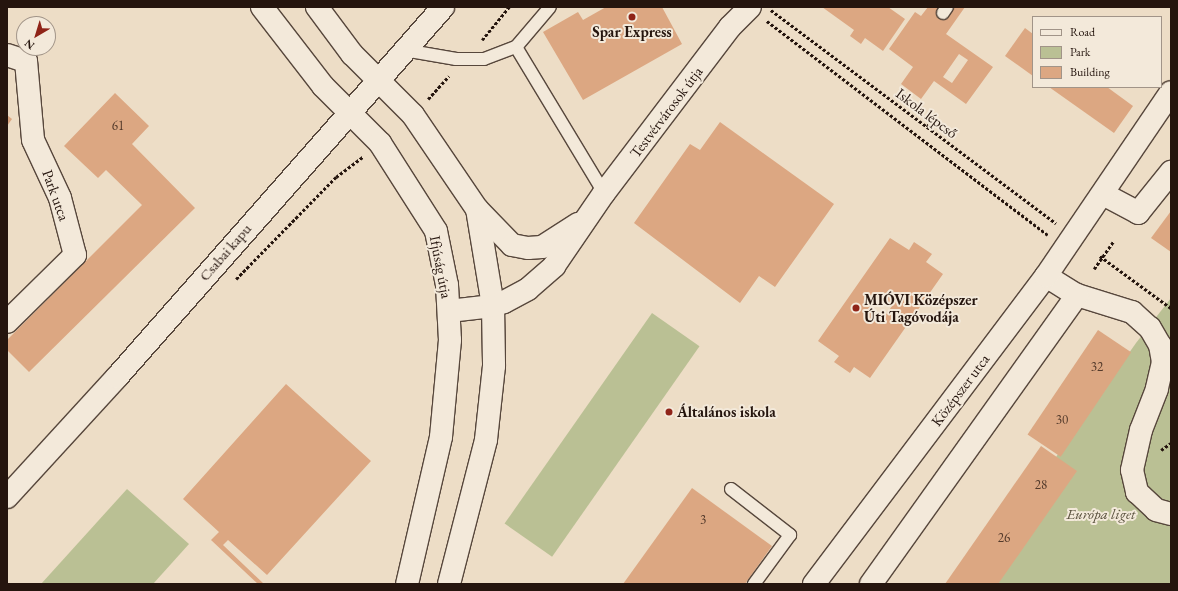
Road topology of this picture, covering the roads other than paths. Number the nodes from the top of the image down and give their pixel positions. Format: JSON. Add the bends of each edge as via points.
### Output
{"nodes":[{"id":1,"x":262,"y":7,"type":"edge"},
{"id":2,"x":317,"y":7,"type":"edge"},
{"id":3,"x":443,"y":7,"type":"edge"},
{"id":4,"x":550,"y":7,"type":"edge"},
{"id":5,"x":755,"y":7,"type":"edge"},
{"id":6,"x":516,"y":47,"type":"junction"},
{"id":7,"x":404,"y":50,"type":"junction"},
{"id":8,"x":7,"y":55,"type":"edge"},
{"id":9,"x":378,"y":79,"type":"junction"},
{"id":10,"x":1171,"y":92,"type":"edge"},
{"id":11,"x":349,"y":112,"type":"junction"},
{"id":12,"x":1171,"y":172,"type":"edge"},
{"id":13,"x":604,"y":193,"type":"junction"},
{"id":14,"x":1103,"y":194,"type":"junction"},
{"id":15,"x":477,"y":209,"type":"junction"},
{"id":16,"x":585,"y":219,"type":"junction"},
{"id":17,"x":1046,"y":276,"type":"junction"},
{"id":18,"x":1077,"y":295,"type":"junction"},
{"id":19,"x":493,"y":306,"type":"junction"},
{"id":20,"x":449,"y":311,"type":"junction"},
{"id":21,"x":7,"y":322,"type":"edge"},
{"id":22,"x":731,"y":489,"type":"dead end"},
{"id":23,"x":7,"y":497,"type":"edge"},
{"id":24,"x":1171,"y":514,"type":"edge"},
{"id":25,"x":408,"y":584,"type":"edge"},
{"id":26,"x":449,"y":584,"type":"edge"},
{"id":27,"x":754,"y":584,"type":"edge"},
{"id":28,"x":814,"y":584,"type":"edge"},
{"id":29,"x":871,"y":584,"type":"edge"}],
"edges":[{"from":1,"to":11,"type":"street","name":"Ifjúság útja","via":[[323,86]]},
{"from":2,"to":9,"type":"street","via":[[352,54]]},
{"from":3,"to":7,"type":"street","name":"Csabai kapu"},
{"from":4,"to":6,"type":"lane"},
{"from":5,"to":13,"type":"street","name":"Testvérvárosok útja","via":[[730,27]]},
{"from":6,"to":7,"type":"lane","via":[[484,59]]},
{"from":6,"to":13,"type":"lane","via":[[588,172]]},
{"from":7,"to":9,"type":"street","name":"Csabai kapu"},
{"from":8,"to":21,"type":"street","name":"Park utca","via":[[26,61],[33,140],[60,198],[75,254]]},
{"from":9,"to":11,"type":"street","name":"Csabai kapu"},
{"from":9,"to":15,"type":"street","via":[[413,115]]},
{"from":10,"to":14,"type":"street","name":"Középszer utca"},
{"from":11,"to":20,"type":"street","name":"Ifjúság útja","via":[[380,143],[436,231],[448,285]]},
{"from":11,"to":23,"type":"street","name":"Csabai kapu","via":[[117,377]]},
{"from":12,"to":14,"type":"street","via":[[1138,213]]},
{"from":13,"to":16,"type":"street","name":"Testvérvárosok útja"},
{"from":14,"to":17,"type":"street","name":"Középszer utca"},
{"from":15,"to":16,"type":"street","name":"Testvérvárosok útja","via":[[512,245],[528,248],[542,247]]},
{"from":15,"to":19,"type":"street"},
{"from":16,"to":19,"type":"street","name":"Testvérvárosok útja","via":[[554,266],[528,289]]},
{"from":17,"to":18,"type":"street"},
{"from":17,"to":28,"type":"street","name":"Középszer utca"},
{"from":18,"to":24,"type":"street","via":[[1132,312],[1150,328],[1160,345],[1163,362],[1157,389],[1141,430],[1132,470],[1138,492],[1156,510]]},
{"from":18,"to":29,"type":"street"},
{"from":19,"to":20,"type":"street","name":"Testvérvárosok útja"},
{"from":19,"to":26,"type":"street","via":[[494,366],[486,440]]},
{"from":20,"to":25,"type":"street","name":"Ifjúság útja","via":[[450,340],[441,437]]},
{"from":22,"to":27,"type":"lane","via":[[790,535]]}]}
